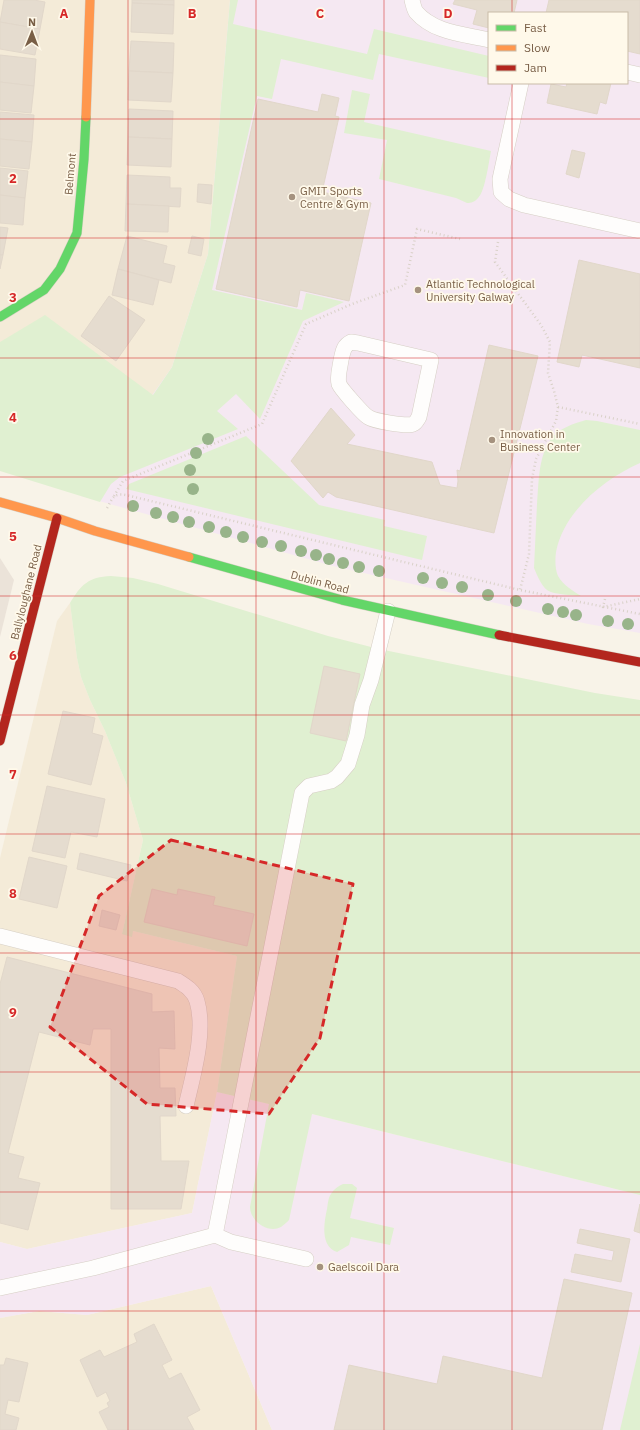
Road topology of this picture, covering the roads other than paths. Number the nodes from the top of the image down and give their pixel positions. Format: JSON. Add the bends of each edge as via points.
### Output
{"nodes":[{"id":1,"x":90,"y":0,"type":"edge"},
{"id":2,"x":412,"y":0,"type":"edge"},
{"id":3,"x":488,"y":40,"type":"edge"},
{"id":4,"x":628,"y":72,"type":"edge"},
{"id":5,"x":640,"y":75,"type":"edge"},
{"id":6,"x":521,"y":84,"type":"edge"},
{"id":7,"x":640,"y":231,"type":"edge"},
{"id":8,"x":0,"y":317,"type":"edge"},
{"id":9,"x":431,"y":360,"type":"joint"},
{"id":10,"x":0,"y":502,"type":"edge"},
{"id":11,"x":57,"y":518,"type":"junction"},
{"id":12,"x":388,"y":611,"type":"junction"},
{"id":13,"x":640,"y":662,"type":"edge"},
{"id":14,"x":0,"y":741,"type":"edge"},
{"id":15,"x":0,"y":936,"type":"edge"},
{"id":16,"x":186,"y":1106,"type":"dead end"},
{"id":17,"x":216,"y":1235,"type":"junction"},
{"id":18,"x":306,"y":1259,"type":"dead end"},
{"id":19,"x":0,"y":1288,"type":"edge"}],
"edges":[{"from":1,"to":8,"type":"main road","name":"Belmont","via":[[84,159],[77,233],[60,269],[44,290]]},
{"from":2,"to":3,"type":"lane","via":[[415,11],[429,24],[450,32]]},
{"from":4,"to":5,"type":"lane"},
{"from":6,"to":7,"type":"lane","via":[[500,179],[501,192],[509,199],[524,205]]},
{"from":9,"to":9,"type":"lane","via":[[419,417],[413,425],[368,417],[339,384],[343,349],[351,342]]},
{"from":10,"to":11,"type":"main road","name":"Dublin Road"},
{"from":11,"to":12,"type":"main road","name":"Dublin Road","via":[[95,531]]},
{"from":11,"to":14,"type":"main road","name":"Ballyloughane Road"},
{"from":12,"to":13,"type":"main road","name":"Dublin Road"},
{"from":12,"to":17,"type":"lane","via":[[348,764],[331,781],[310,786],[302,793]]},
{"from":15,"to":16,"type":"lane","via":[[178,981],[190,988],[197,1000],[200,1030]]},
{"from":17,"to":18,"type":"lane","via":[[231,1242]]},
{"from":17,"to":19,"type":"lane","via":[[93,1268]]}]}
